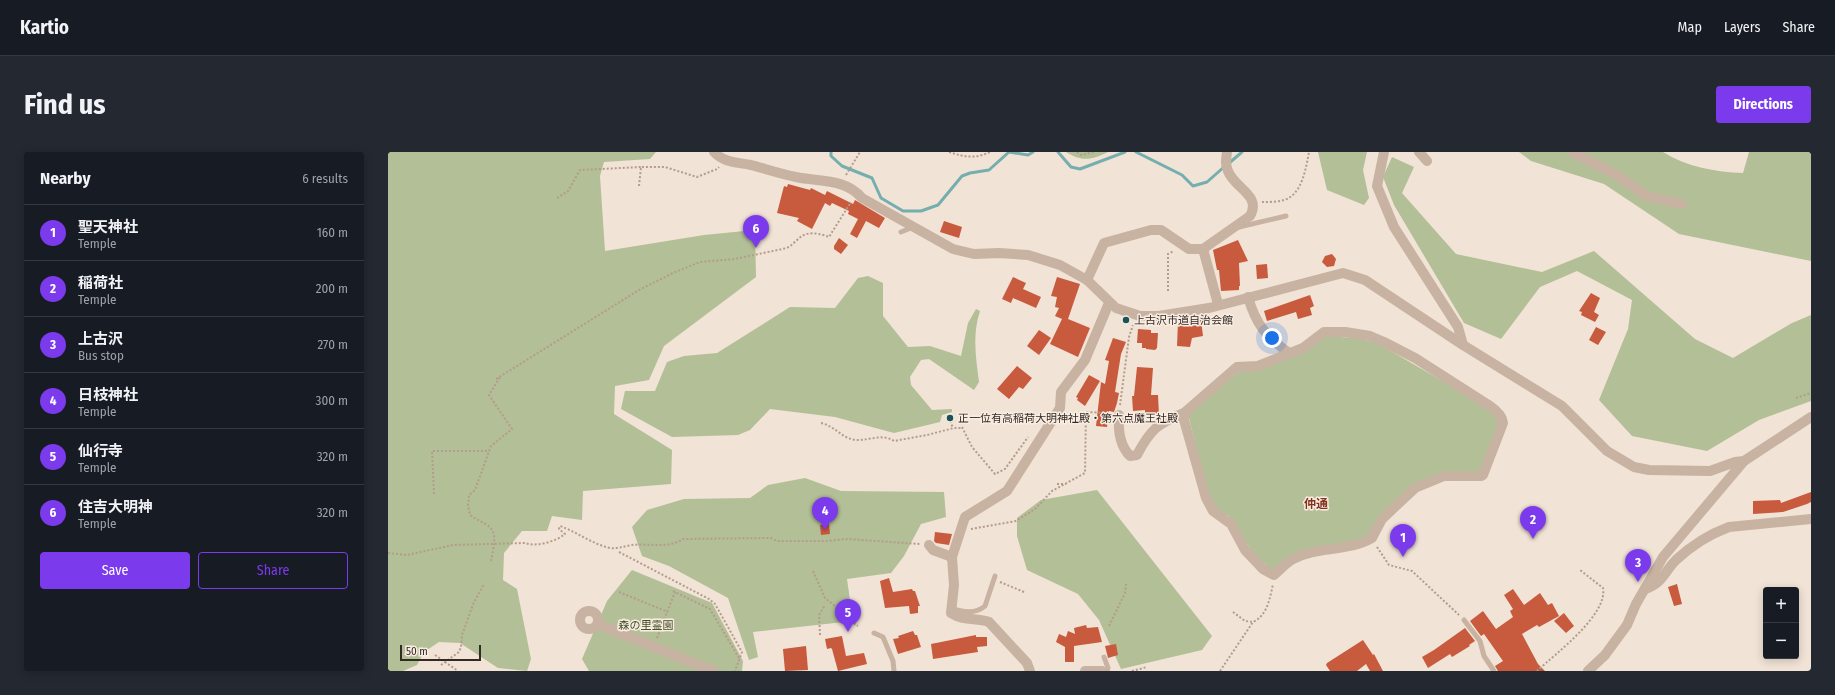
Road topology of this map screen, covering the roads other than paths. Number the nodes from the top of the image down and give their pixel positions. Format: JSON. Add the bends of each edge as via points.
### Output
{"nodes":[{"id":1,"x":714,"y":152,"type":"edge"},
{"id":2,"x":1227,"y":152,"type":"edge"},
{"id":3,"x":1384,"y":152,"type":"edge"},
{"id":4,"x":1419,"y":152,"type":"edge"},
{"id":5,"x":1572,"y":152,"type":"edge"},
{"id":6,"x":1427,"y":161,"type":"dead end"},
{"id":7,"x":1682,"y":204,"type":"dead end"},
{"id":8,"x":1286,"y":216,"type":"dead end"},
{"id":9,"x":914,"y":227,"type":"junction"},
{"id":10,"x":1231,"y":229,"type":"junction"},
{"id":11,"x":901,"y":232,"type":"dead end"},
{"id":12,"x":1202,"y":249,"type":"junction"},
{"id":13,"x":1087,"y":280,"type":"junction"},
{"id":14,"x":1248,"y":297,"type":"junction"},
{"id":15,"x":1109,"y":303,"type":"junction"},
{"id":16,"x":1218,"y":304,"type":"junction"},
{"id":17,"x":1463,"y":345,"type":"junction"},
{"id":18,"x":1289,"y":354,"type":"junction"},
{"id":19,"x":1184,"y":413,"type":"junction"},
{"id":20,"x":1119,"y":415,"type":"road end"},
{"id":21,"x":1811,"y":417,"type":"edge"},
{"id":22,"x":1744,"y":461,"type":"junction"},
{"id":23,"x":1811,"y":519,"type":"edge"},
{"id":24,"x":930,"y":545,"type":"road end"},
{"id":25,"x":952,"y":557,"type":"junction"},
{"id":26,"x":994,"y":578,"type":"road end"},
{"id":27,"x":1645,"y":589,"type":"junction"},
{"id":28,"x":948,"y":609,"type":"junction"},
{"id":29,"x":1464,"y":620,"type":"road end"},
{"id":30,"x":598,"y":624,"type":"dead end"},
{"id":31,"x":874,"y":633,"type":"dead end"},
{"id":32,"x":1104,"y":657,"type":"dead end"},
{"id":33,"x":713,"y":671,"type":"edge"},
{"id":34,"x":894,"y":671,"type":"edge"},
{"id":35,"x":1030,"y":671,"type":"edge"},
{"id":36,"x":1085,"y":671,"type":"edge"},
{"id":37,"x":1102,"y":671,"type":"edge"},
{"id":38,"x":1107,"y":671,"type":"edge"},
{"id":39,"x":1494,"y":671,"type":"edge"},
{"id":40,"x":1588,"y":671,"type":"edge"}],
"edges":[{"from":1,"to":9,"type":"street","via":[[724,160],[797,178],[836,182]]},
{"from":2,"to":10,"type":"street","via":[[1227,167],[1253,203],[1250,216]]},
{"from":3,"to":17,"type":"street","via":[[1377,186],[1394,227],[1458,327]]},
{"from":4,"to":6,"type":"street"},
{"from":5,"to":7,"type":"street","via":[[1615,174],[1647,196]]},
{"from":8,"to":10,"type":"lane"},
{"from":9,"to":11,"type":"lane"},
{"from":9,"to":13,"type":"street","via":[[953,249],[974,254],[1028,255],[1060,265]]},
{"from":10,"to":12,"type":"street"},
{"from":12,"to":13,"type":"street","via":[[1190,249],[1161,230],[1151,230],[1104,243]]},
{"from":12,"to":16,"type":"street"},
{"from":13,"to":15,"type":"street"},
{"from":14,"to":16,"type":"street"},
{"from":14,"to":17,"type":"street","via":[[1343,273],[1353,275],[1365,280]]},
{"from":14,"to":18,"type":"street","via":[[1259,327]]},
{"from":15,"to":16,"type":"street","via":[[1140,316],[1159,316],[1209,308]]},
{"from":15,"to":25,"type":"street","via":[[1085,360],[1061,392],[1060,408],[1007,491],[965,518]]},
{"from":17,"to":22,"type":"street","via":[[1562,406],[1607,451],[1634,467],[1649,470],[1710,471]]},
{"from":18,"to":19,"type":"street","via":[[1258,366],[1236,367]]},
{"from":18,"to":19,"type":"street","via":[[1303,348],[1324,332],[1345,332],[1370,336],[1415,358],[1498,411],[1503,423],[1483,474],[1474,478],[1444,476],[1415,488],[1382,519],[1372,538],[1293,559],[1274,579],[1245,550],[1231,524],[1213,511],[1204,491]]},
{"from":19,"to":20,"type":"street","via":[[1165,420],[1146,436],[1137,455],[1130,456],[1118,429]]},
{"from":21,"to":22,"type":"street"},
{"from":22,"to":27,"type":"street","via":[[1663,557]]},
{"from":23,"to":27,"type":"street","via":[[1729,527],[1721,530],[1695,544],[1675,562],[1658,583]]},
{"from":24,"to":25,"type":"street","via":[[933,550]]},
{"from":25,"to":28,"type":"street","via":[[954,585]]},
{"from":26,"to":28,"type":"lane","via":[[985,606],[981,609],[965,612]]},
{"from":27,"to":40,"type":"street","via":[[1628,625],[1605,655]]},
{"from":28,"to":35,"type":"street","via":[[959,618],[989,622],[1028,663]]},
{"from":29,"to":39,"type":"lane","via":[[1480,641],[1484,656]]},
{"from":30,"to":33,"type":"street"},
{"from":31,"to":34,"type":"lane","via":[[884,637]]},
{"from":32,"to":38,"type":"lane"},
{"from":36,"to":37,"type":"street"}]}
